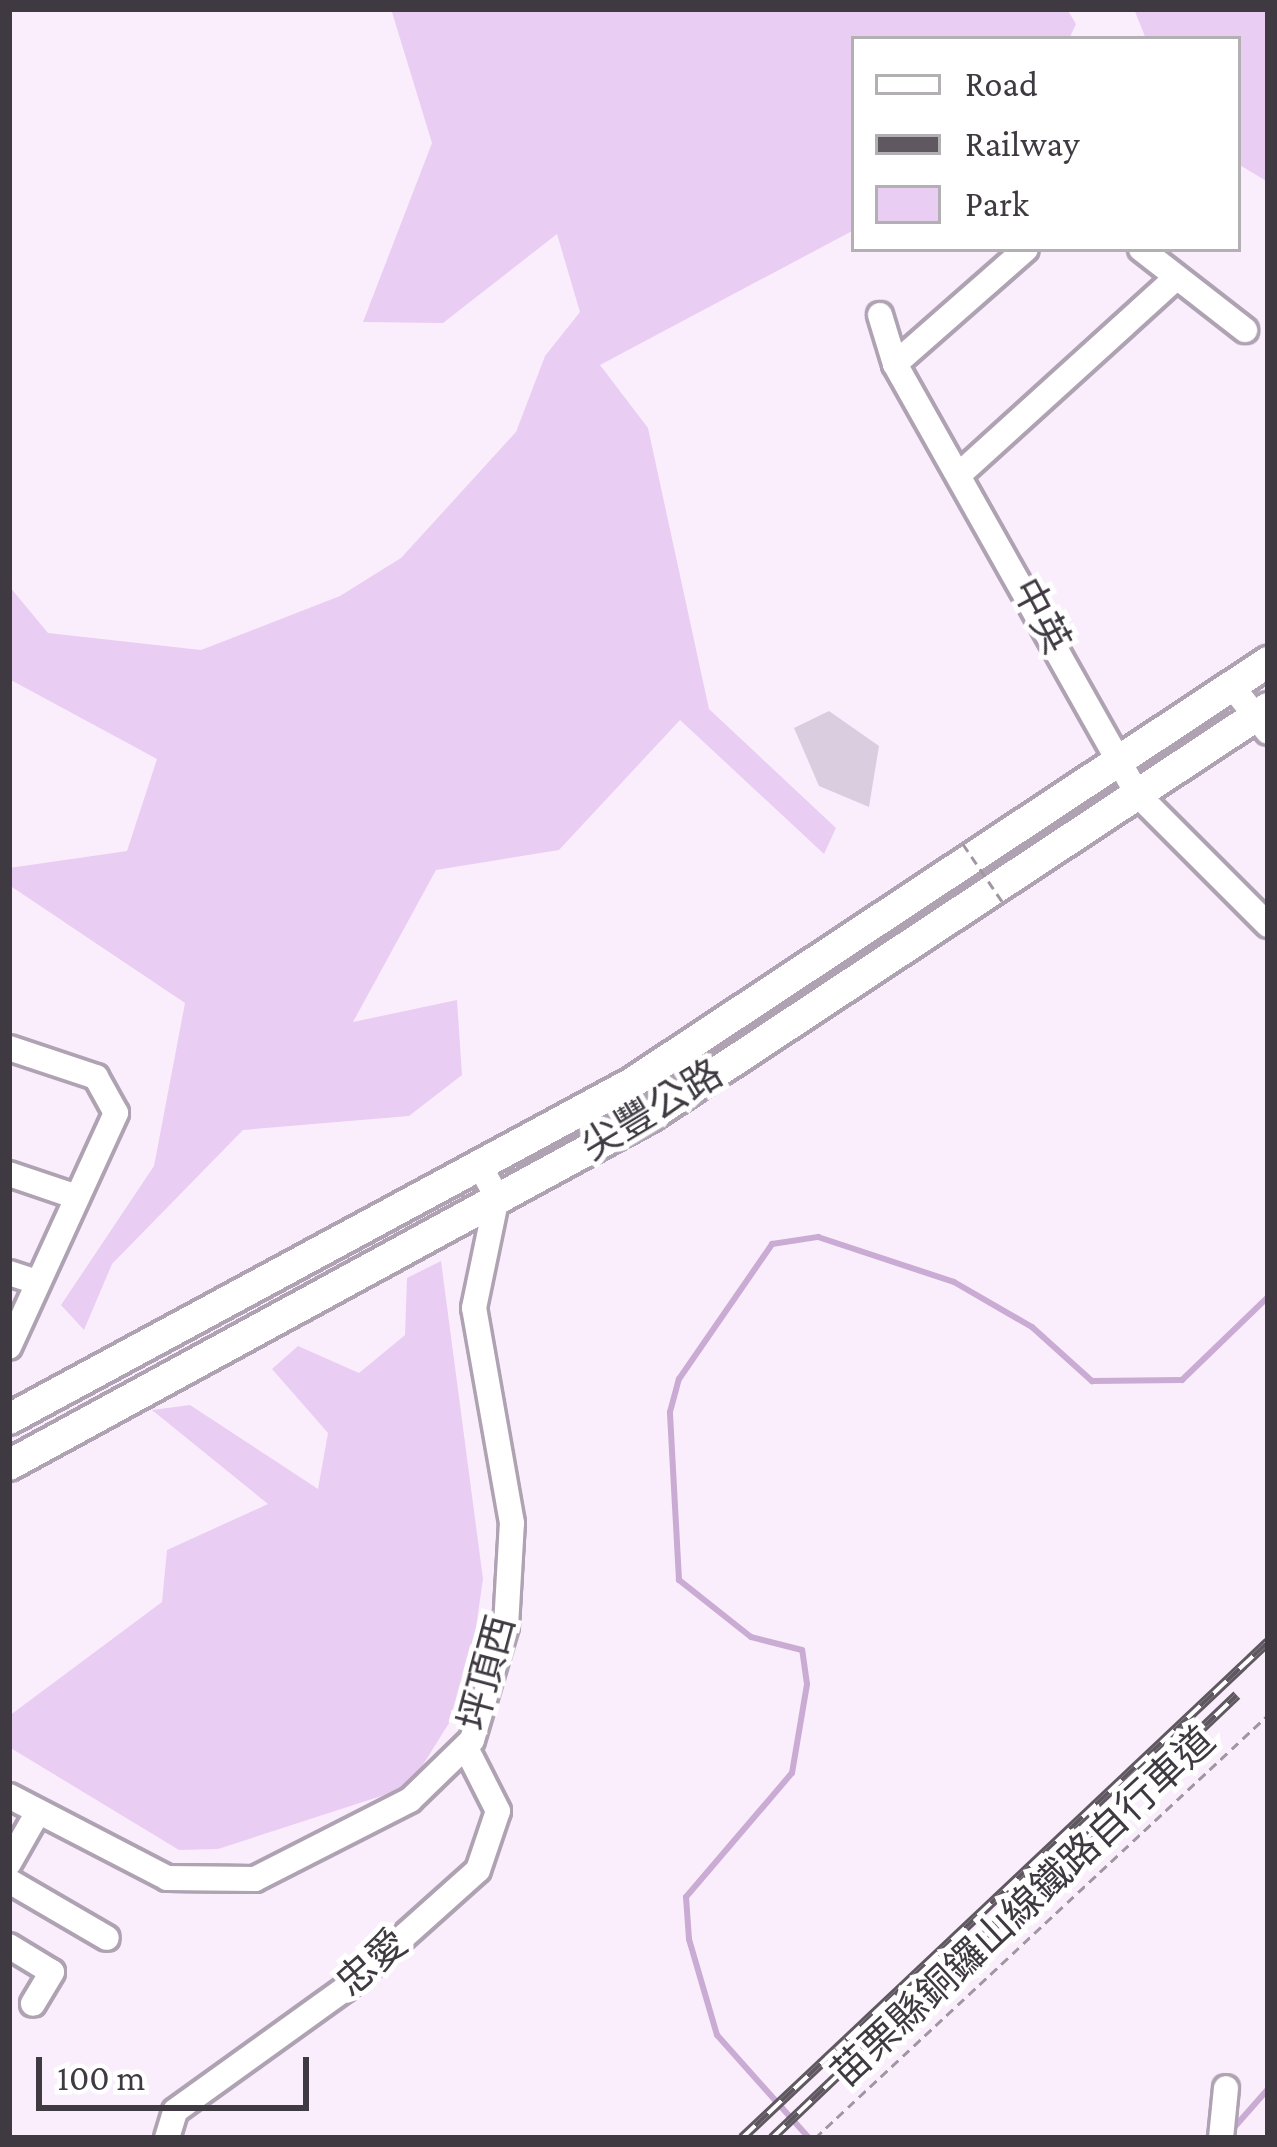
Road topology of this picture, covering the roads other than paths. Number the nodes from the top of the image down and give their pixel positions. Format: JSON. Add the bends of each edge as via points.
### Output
{"nodes":[{"id":1,"x":1023,"y":252,"type":"edge"},
{"id":2,"x":1145,"y":252,"type":"edge"},
{"id":3,"x":1175,"y":280,"type":"junction"},
{"id":4,"x":880,"y":315,"type":"dead end"},
{"id":5,"x":1245,"y":330,"type":"dead end"},
{"id":6,"x":895,"y":364,"type":"junction"},
{"id":7,"x":962,"y":471,"type":"junction"},
{"id":8,"x":1268,"y":662,"type":"edge"},
{"id":9,"x":1232,"y":686,"type":"junction"},
{"id":10,"x":1264,"y":718,"type":"edge"},
{"id":11,"x":1119,"y":760,"type":"junction"},
{"id":12,"x":1137,"y":794,"type":"junction"},
{"id":13,"x":972,"y":848,"type":"junction"},
{"id":14,"x":1005,"y":892,"type":"junction"},
{"id":15,"x":1268,"y":926,"type":"edge"},
{"id":16,"x":9,"y":1048,"type":"edge"},
{"id":17,"x":479,"y":1164,"type":"junction"},
{"id":18,"x":9,"y":1174,"type":"edge"},
{"id":19,"x":74,"y":1196,"type":"junction"},
{"id":20,"x":497,"y":1197,"type":"junction"},
{"id":21,"x":9,"y":1273,"type":"edge"},
{"id":22,"x":37,"y":1282,"type":"junction"},
{"id":23,"x":9,"y":1347,"type":"edge"},
{"id":24,"x":9,"y":1419,"type":"edge"},
{"id":25,"x":9,"y":1465,"type":"edge"},
{"id":26,"x":466,"y":1748,"type":"junction"},
{"id":27,"x":9,"y":1796,"type":"edge"},
{"id":28,"x":38,"y":1812,"type":"junction"},
{"id":29,"x":9,"y":1863,"type":"edge"},
{"id":30,"x":9,"y":1881,"type":"edge"},
{"id":31,"x":107,"y":1938,"type":"dead end"},
{"id":32,"x":9,"y":1946,"type":"edge"},
{"id":33,"x":33,"y":2004,"type":"dead end"},
{"id":34,"x":1226,"y":2088,"type":"dead end"},
{"id":35,"x":167,"y":2138,"type":"edge"},
{"id":36,"x":1221,"y":2138,"type":"edge"}],
"edges":[{"from":1,"to":6,"type":"street"},
{"from":2,"to":3,"type":"street"},
{"from":3,"to":5,"type":"street"},
{"from":3,"to":7,"type":"street"},
{"from":4,"to":6,"type":"street","name":"中英"},
{"from":6,"to":7,"type":"street","name":"中英"},
{"from":7,"to":11,"type":"street","name":"中英"},
{"from":8,"to":9,"type":"main road","name":"尖豐公路"},
{"from":9,"to":10,"type":"street"},
{"from":9,"to":11,"type":"main road","name":"尖豐公路"},
{"from":10,"to":12,"type":"main road","name":"尖豐公路"},
{"from":11,"to":12,"type":"street","name":"中英"},
{"from":11,"to":13,"type":"main road","name":"尖豐公路"},
{"from":12,"to":14,"type":"main road","name":"尖豐公路"},
{"from":12,"to":15,"type":"street","name":"中英"},
{"from":13,"to":14,"type":"street"},
{"from":13,"to":17,"type":"main road","name":"尖豐公路","via":[[632,1083]]},
{"from":14,"to":20,"type":"main road","name":"尖豐公路","via":[[652,1115]]},
{"from":16,"to":19,"type":"street","via":[[96,1077],[116,1113]]},
{"from":17,"to":20,"type":"street"},
{"from":17,"to":24,"type":"main road","name":"尖豐公路"},
{"from":18,"to":19,"type":"street"},
{"from":19,"to":22,"type":"street"},
{"from":20,"to":25,"type":"main road","name":"尖豐公路"},
{"from":20,"to":26,"type":"street","name":"坪頂西","via":[[474,1308],[512,1523],[506,1626]]},
{"from":21,"to":22,"type":"street"},
{"from":22,"to":23,"type":"street"},
{"from":26,"to":28,"type":"street","name":"坪頂西","via":[[410,1800],[255,1879],[167,1878]]},
{"from":26,"to":35,"type":"street","name":"忠愛","via":[[498,1811],[478,1870],[344,1988],[175,2111]]},
{"from":27,"to":28,"type":"street","name":"坪頂西"},
{"from":28,"to":29,"type":"street"},
{"from":30,"to":31,"type":"street"},
{"from":32,"to":33,"type":"street","via":[[52,1972]]},
{"from":34,"to":36,"type":"street"}]}
